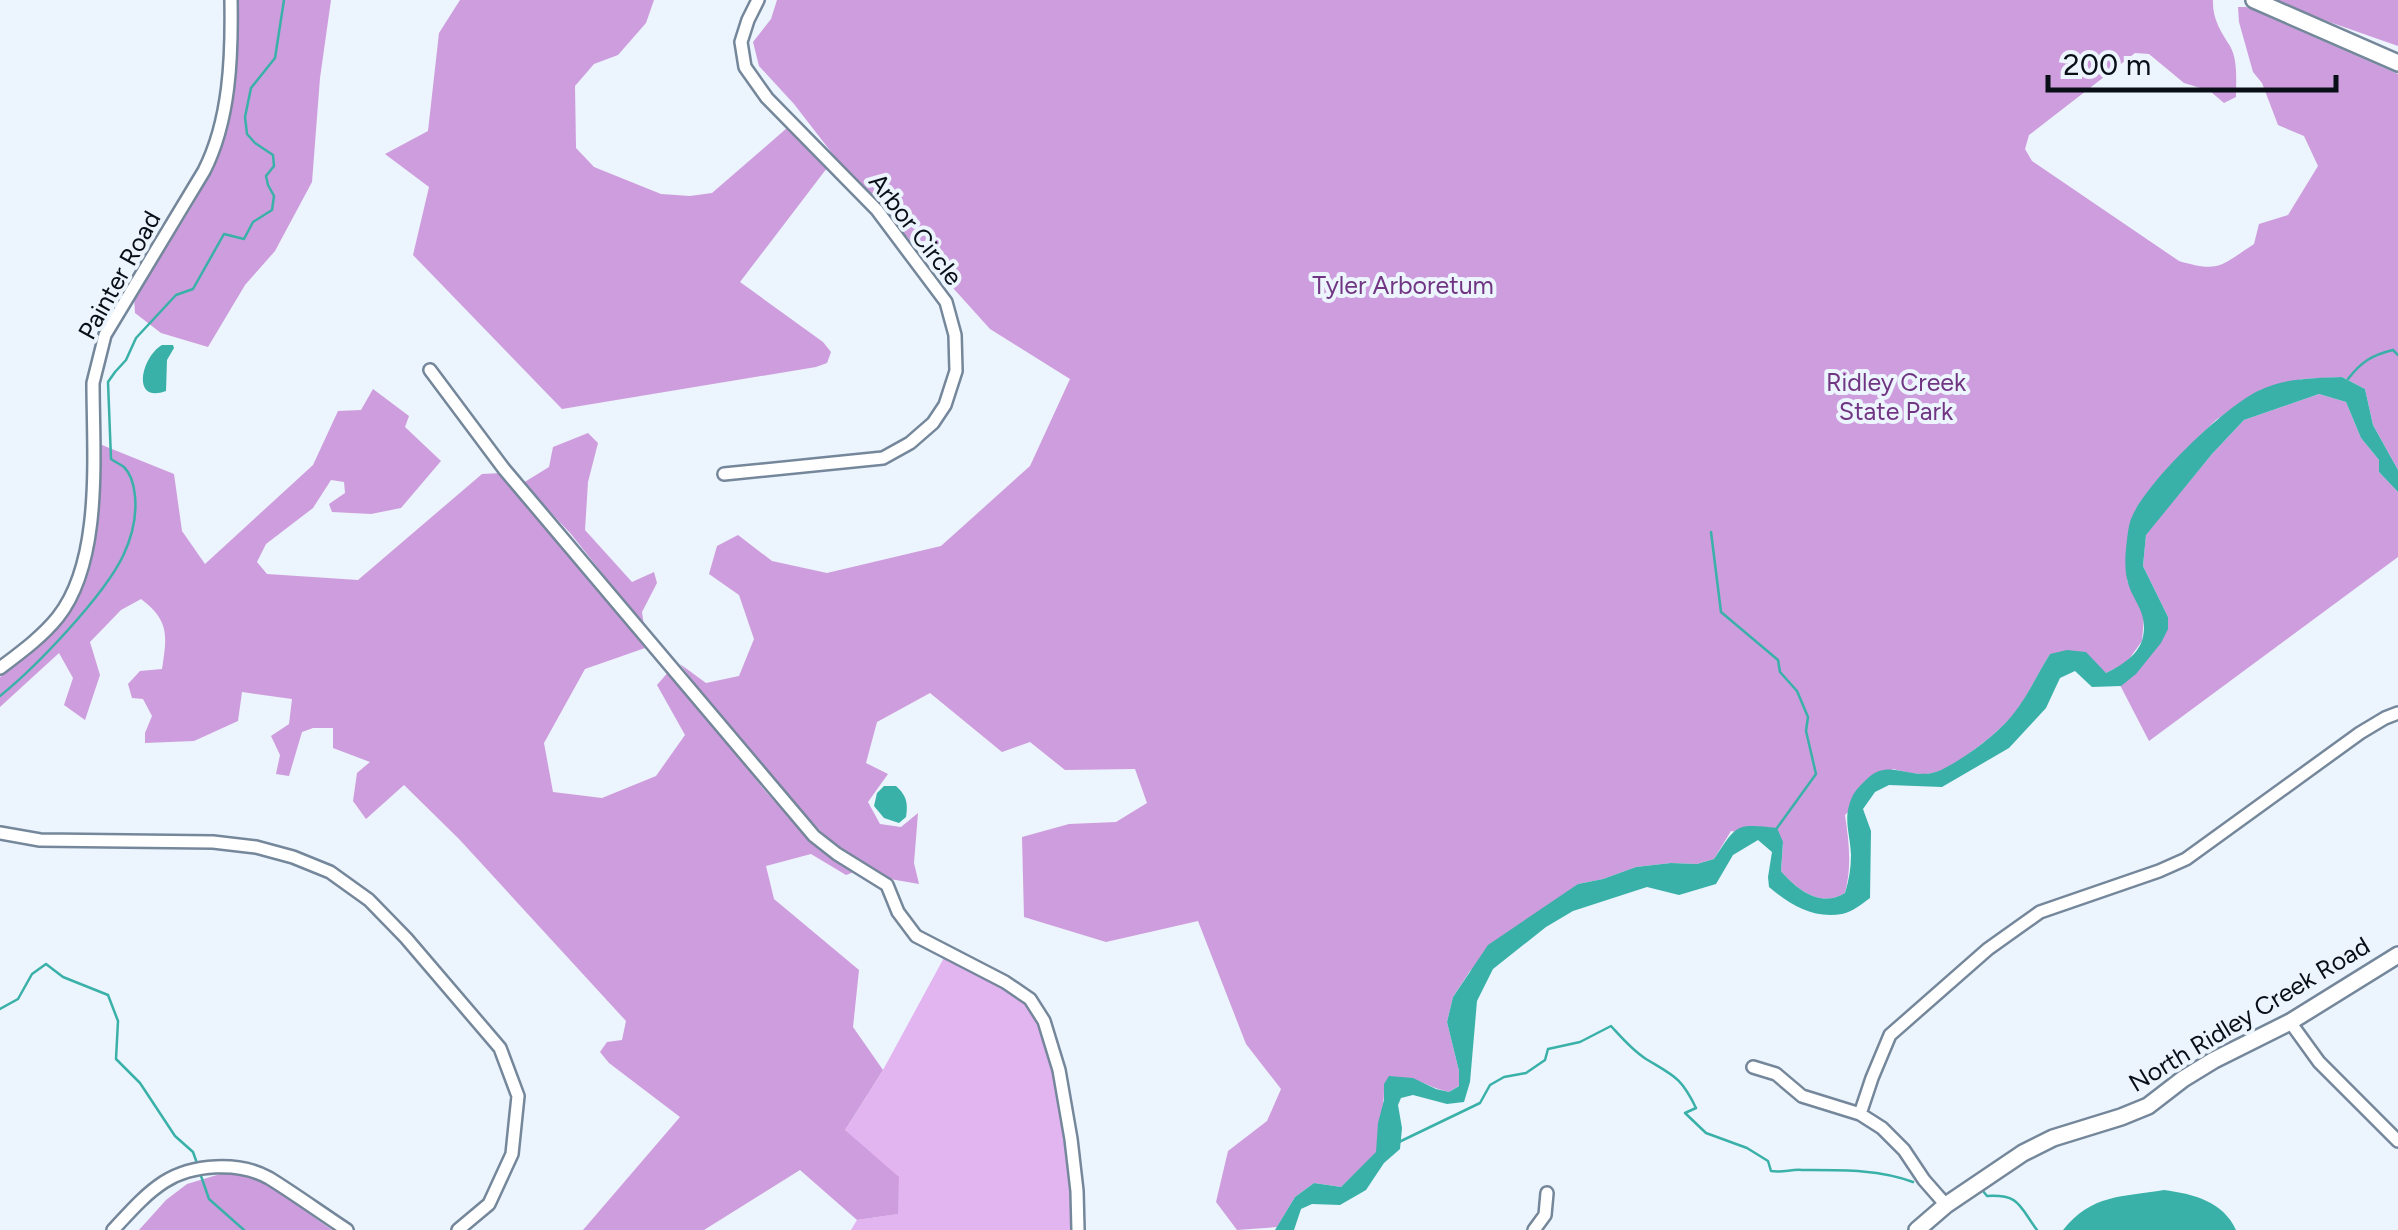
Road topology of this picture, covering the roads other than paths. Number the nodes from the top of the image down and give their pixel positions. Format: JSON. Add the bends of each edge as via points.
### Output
{"nodes":[{"id":1,"x":231,"y":0,"type":"edge"},
{"id":2,"x":758,"y":0,"type":"edge"},
{"id":3,"x":2254,"y":0,"type":"edge"},
{"id":4,"x":2398,"y":63,"type":"edge"},
{"id":5,"x":430,"y":370,"type":"dead end"},
{"id":6,"x":724,"y":474,"type":"dead end"},
{"id":7,"x":0,"y":668,"type":"edge"},
{"id":8,"x":2398,"y":713,"type":"edge"},
{"id":9,"x":0,"y":833,"type":"edge"},
{"id":10,"x":2398,"y":955,"type":"edge"},
{"id":11,"x":2290,"y":1022,"type":"junction"},
{"id":12,"x":1754,"y":1067,"type":"dead end"},
{"id":13,"x":1860,"y":1114,"type":"junction"},
{"id":14,"x":2398,"y":1141,"type":"edge"},
{"id":15,"x":1547,"y":1194,"type":"dead end"},
{"id":16,"x":1946,"y":1205,"type":"junction"},
{"id":17,"x":112,"y":1230,"type":"edge"},
{"id":18,"x":347,"y":1230,"type":"edge"},
{"id":19,"x":458,"y":1230,"type":"edge"},
{"id":20,"x":1078,"y":1230,"type":"edge"},
{"id":21,"x":1534,"y":1230,"type":"edge"},
{"id":22,"x":1917,"y":1230,"type":"edge"}],
"edges":[{"from":1,"to":7,"type":"street","name":"Painter Road","via":[[232,42],[215,149],[105,335],[98,360],[89,550],[60,616]]},
{"from":2,"to":6,"type":"street","name":"Arbor Circle","via":[[741,42],[746,66],[767,98],[878,210],[946,302],[956,371],[932,424],[883,458]]},
{"from":3,"to":4,"type":"street"},
{"from":5,"to":20,"type":"street","via":[[504,469],[814,836],[887,884],[916,936],[1030,999],[1059,1070]]},
{"from":8,"to":13,"type":"street","via":[[2360,733],[2186,859],[2040,912],[1988,948],[1890,1036]]},
{"from":9,"to":19,"type":"street","via":[[256,846],[330,872],[369,900],[500,1048],[518,1096],[512,1154],[488,1204]]},
{"from":10,"to":11,"type":"street","name":"North Ridley Creek Road"},
{"from":11,"to":14,"type":"street"},
{"from":11,"to":16,"type":"street","name":"North Ridley Creek Road","via":[[2214,1060],[2148,1106],[2023,1153]]},
{"from":12,"to":13,"type":"street","via":[[1776,1074],[1802,1096]]},
{"from":13,"to":16,"type":"street","via":[[1904,1150]]},
{"from":15,"to":21,"type":"street"},
{"from":16,"to":22,"type":"street","name":"North Ridley Creek Road"},
{"from":17,"to":18,"type":"street","via":[[166,1180],[229,1167],[265,1176]]}]}
